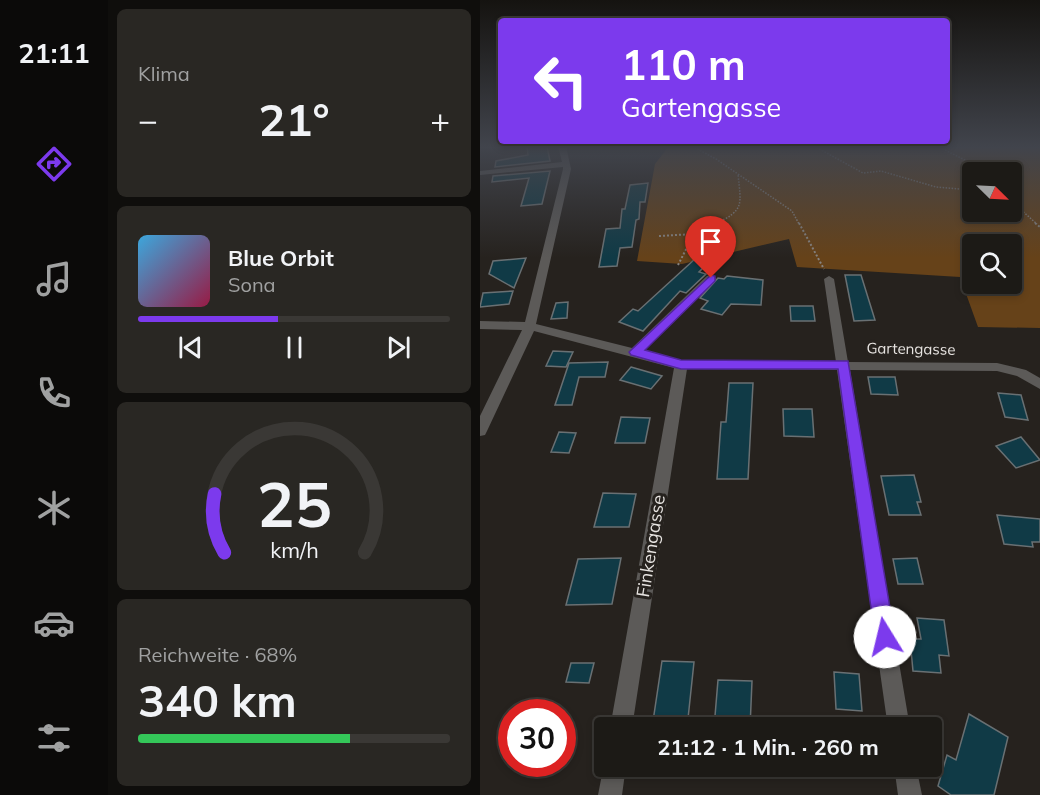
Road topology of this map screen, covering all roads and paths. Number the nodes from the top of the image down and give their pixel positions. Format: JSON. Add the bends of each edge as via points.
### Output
{"nodes":[{"id":1,"x":563,"y":183,"type":"edge"},
{"id":2,"x":739,"y":183,"type":"edge"},
{"id":3,"x":752,"y":183,"type":"edge"},
{"id":4,"x":923,"y":183,"type":"edge"},
{"id":5,"x":962,"y":189,"type":"edge"},
{"id":6,"x":1022,"y":211,"type":"edge"},
{"id":7,"x":1040,"y":227,"type":"edge"},
{"id":8,"x":694,"y":234,"type":"junction"},
{"id":9,"x":659,"y":236,"type":"dead end"},
{"id":10,"x":678,"y":265,"type":"dead end"},
{"id":11,"x":711,"y":278,"type":"dead end"},
{"id":12,"x":829,"y":279,"type":"joint"},
{"id":13,"x":480,"y":325,"type":"edge"},
{"id":14,"x":530,"y":326,"type":"junction"},
{"id":15,"x":636,"y":352,"type":"junction"},
{"id":16,"x":681,"y":364,"type":"junction"},
{"id":17,"x":843,"y":364,"type":"junction"},
{"id":18,"x":1040,"y":384,"type":"edge"},
{"id":19,"x":480,"y":431,"type":"edge"},
{"id":20,"x":623,"y":717,"type":"edge"},
{"id":21,"x":897,"y":717,"type":"edge"},
{"id":22,"x":613,"y":777,"type":"edge"},
{"id":23,"x":907,"y":777,"type":"edge"},
{"id":24,"x":610,"y":795,"type":"edge"},
{"id":25,"x":910,"y":795,"type":"edge"}],
"edges":[{"from":1,"to":14,"type":"street"},
{"from":2,"to":8,"type":"path","via":[[741,206],[735,215]]},
{"from":3,"to":12,"type":"path","via":[[792,210]]},
{"from":4,"to":5,"type":"path"},
{"from":6,"to":7,"type":"path"},
{"from":8,"to":9,"type":"path"},
{"from":8,"to":10,"type":"path"},
{"from":11,"to":15,"type":"street"},
{"from":12,"to":17,"type":"street"},
{"from":13,"to":14,"type":"street","name":"Gartengasse"},
{"from":14,"to":15,"type":"street","name":"Gartengasse"},
{"from":14,"to":19,"type":"street"},
{"from":15,"to":16,"type":"street","name":"Gartengasse"},
{"from":16,"to":17,"type":"street","name":"Gartengasse"},
{"from":16,"to":20,"type":"street","name":"Finkengasse"},
{"from":17,"to":18,"type":"street","name":"Gartengasse","via":[[997,367],[1021,373]]},
{"from":17,"to":21,"type":"street"},
{"from":22,"to":24,"type":"street"},
{"from":23,"to":25,"type":"street"}]}
